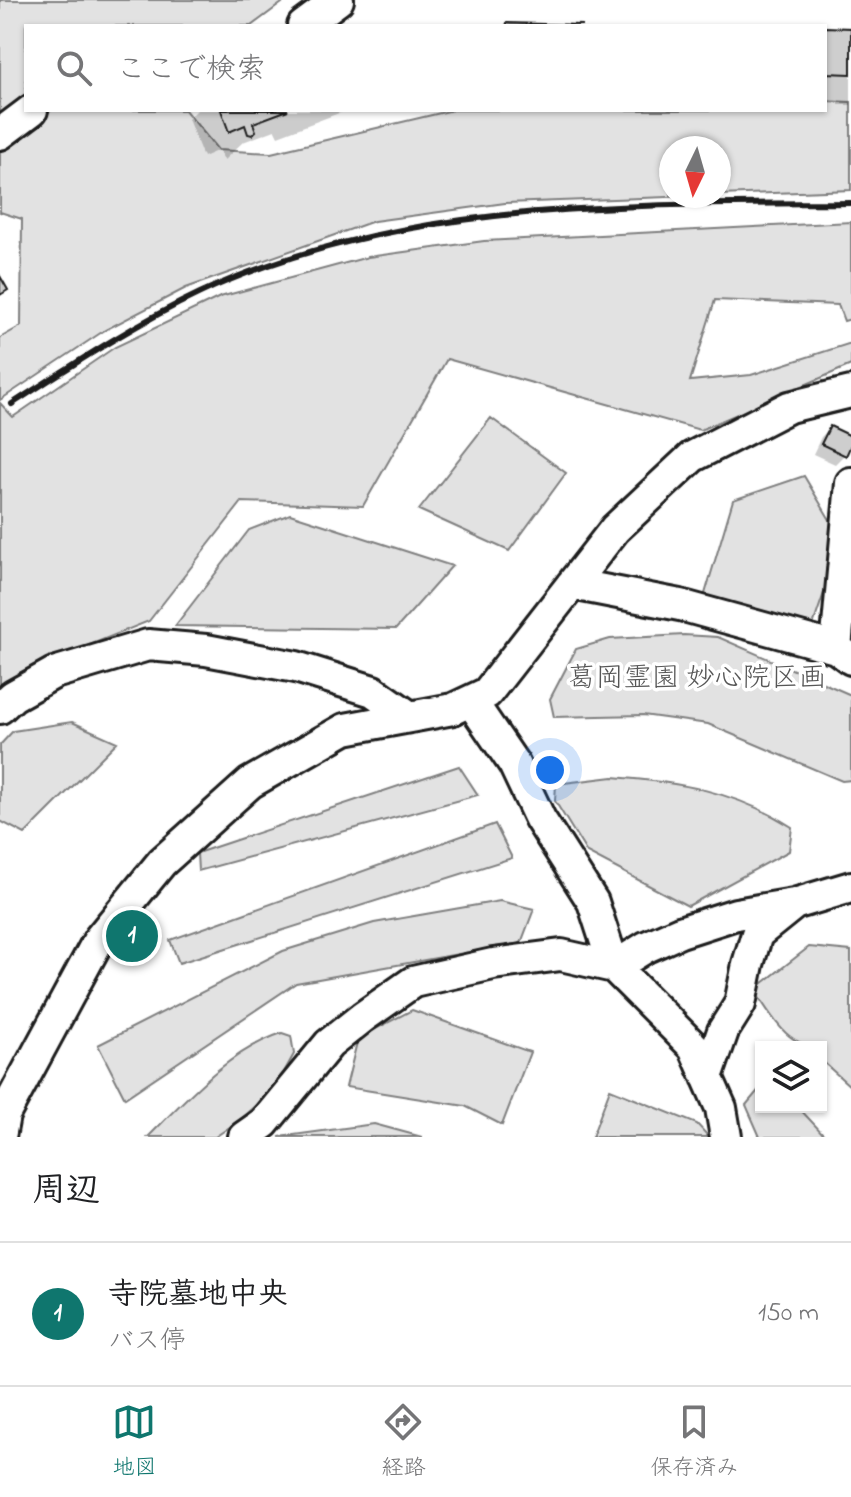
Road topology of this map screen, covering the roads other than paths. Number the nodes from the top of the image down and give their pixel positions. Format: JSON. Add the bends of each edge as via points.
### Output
{"nodes":[{"id":1,"x":338,"y":0,"type":"edge"},
{"id":2,"x":306,"y":24,"type":"edge"},
{"id":3,"x":29,"y":112,"type":"edge"},
{"id":4,"x":0,"y":134,"type":"edge"},
{"id":5,"x":851,"y":392,"type":"edge"},
{"id":6,"x":851,"y":483,"type":"edge"},
{"id":7,"x":572,"y":584,"type":"junction"},
{"id":8,"x":843,"y":654,"type":"edge"},
{"id":9,"x":471,"y":701,"type":"junction"},
{"id":10,"x":0,"y":708,"type":"edge"},
{"id":11,"x":410,"y":717,"type":"junction"},
{"id":12,"x":851,"y":887,"type":"edge"},
{"id":13,"x":794,"y":904,"type":"junction"},
{"id":14,"x":614,"y":967,"type":"junction"},
{"id":15,"x":707,"y":1077,"type":"junction"},
{"id":16,"x":0,"y":1137,"type":"edge"},
{"id":17,"x":244,"y":1137,"type":"edge"},
{"id":18,"x":726,"y":1137,"type":"edge"}],
"edges":[{"from":1,"to":2,"type":"street"},
{"from":3,"to":4,"type":"street"},
{"from":5,"to":7,"type":"street","via":[[789,407],[692,457],[615,529]]},
{"from":6,"to":8,"type":"street"},
{"from":7,"to":8,"type":"street","via":[[680,605]]},
{"from":7,"to":9,"type":"street","via":[[487,693]]},
{"from":9,"to":11,"type":"street"},
{"from":9,"to":14,"type":"street","via":[[514,764],[540,819],[593,902]]},
{"from":10,"to":11,"type":"street","via":[[54,673],[148,645],[296,667],[373,691]]},
{"from":11,"to":16,"type":"street","via":[[345,729],[250,783],[162,862],[99,939],[4,1115]]},
{"from":12,"to":13,"type":"street"},
{"from":13,"to":14,"type":"street","via":[[736,914],[680,932]]},
{"from":13,"to":15,"type":"street","via":[[757,934],[740,1004],[723,1031]]},
{"from":14,"to":15,"type":"street","via":[[694,1047]]},
{"from":14,"to":17,"type":"street","via":[[561,955],[413,982],[329,1044],[264,1123]]},
{"from":15,"to":18,"type":"street"}]}
